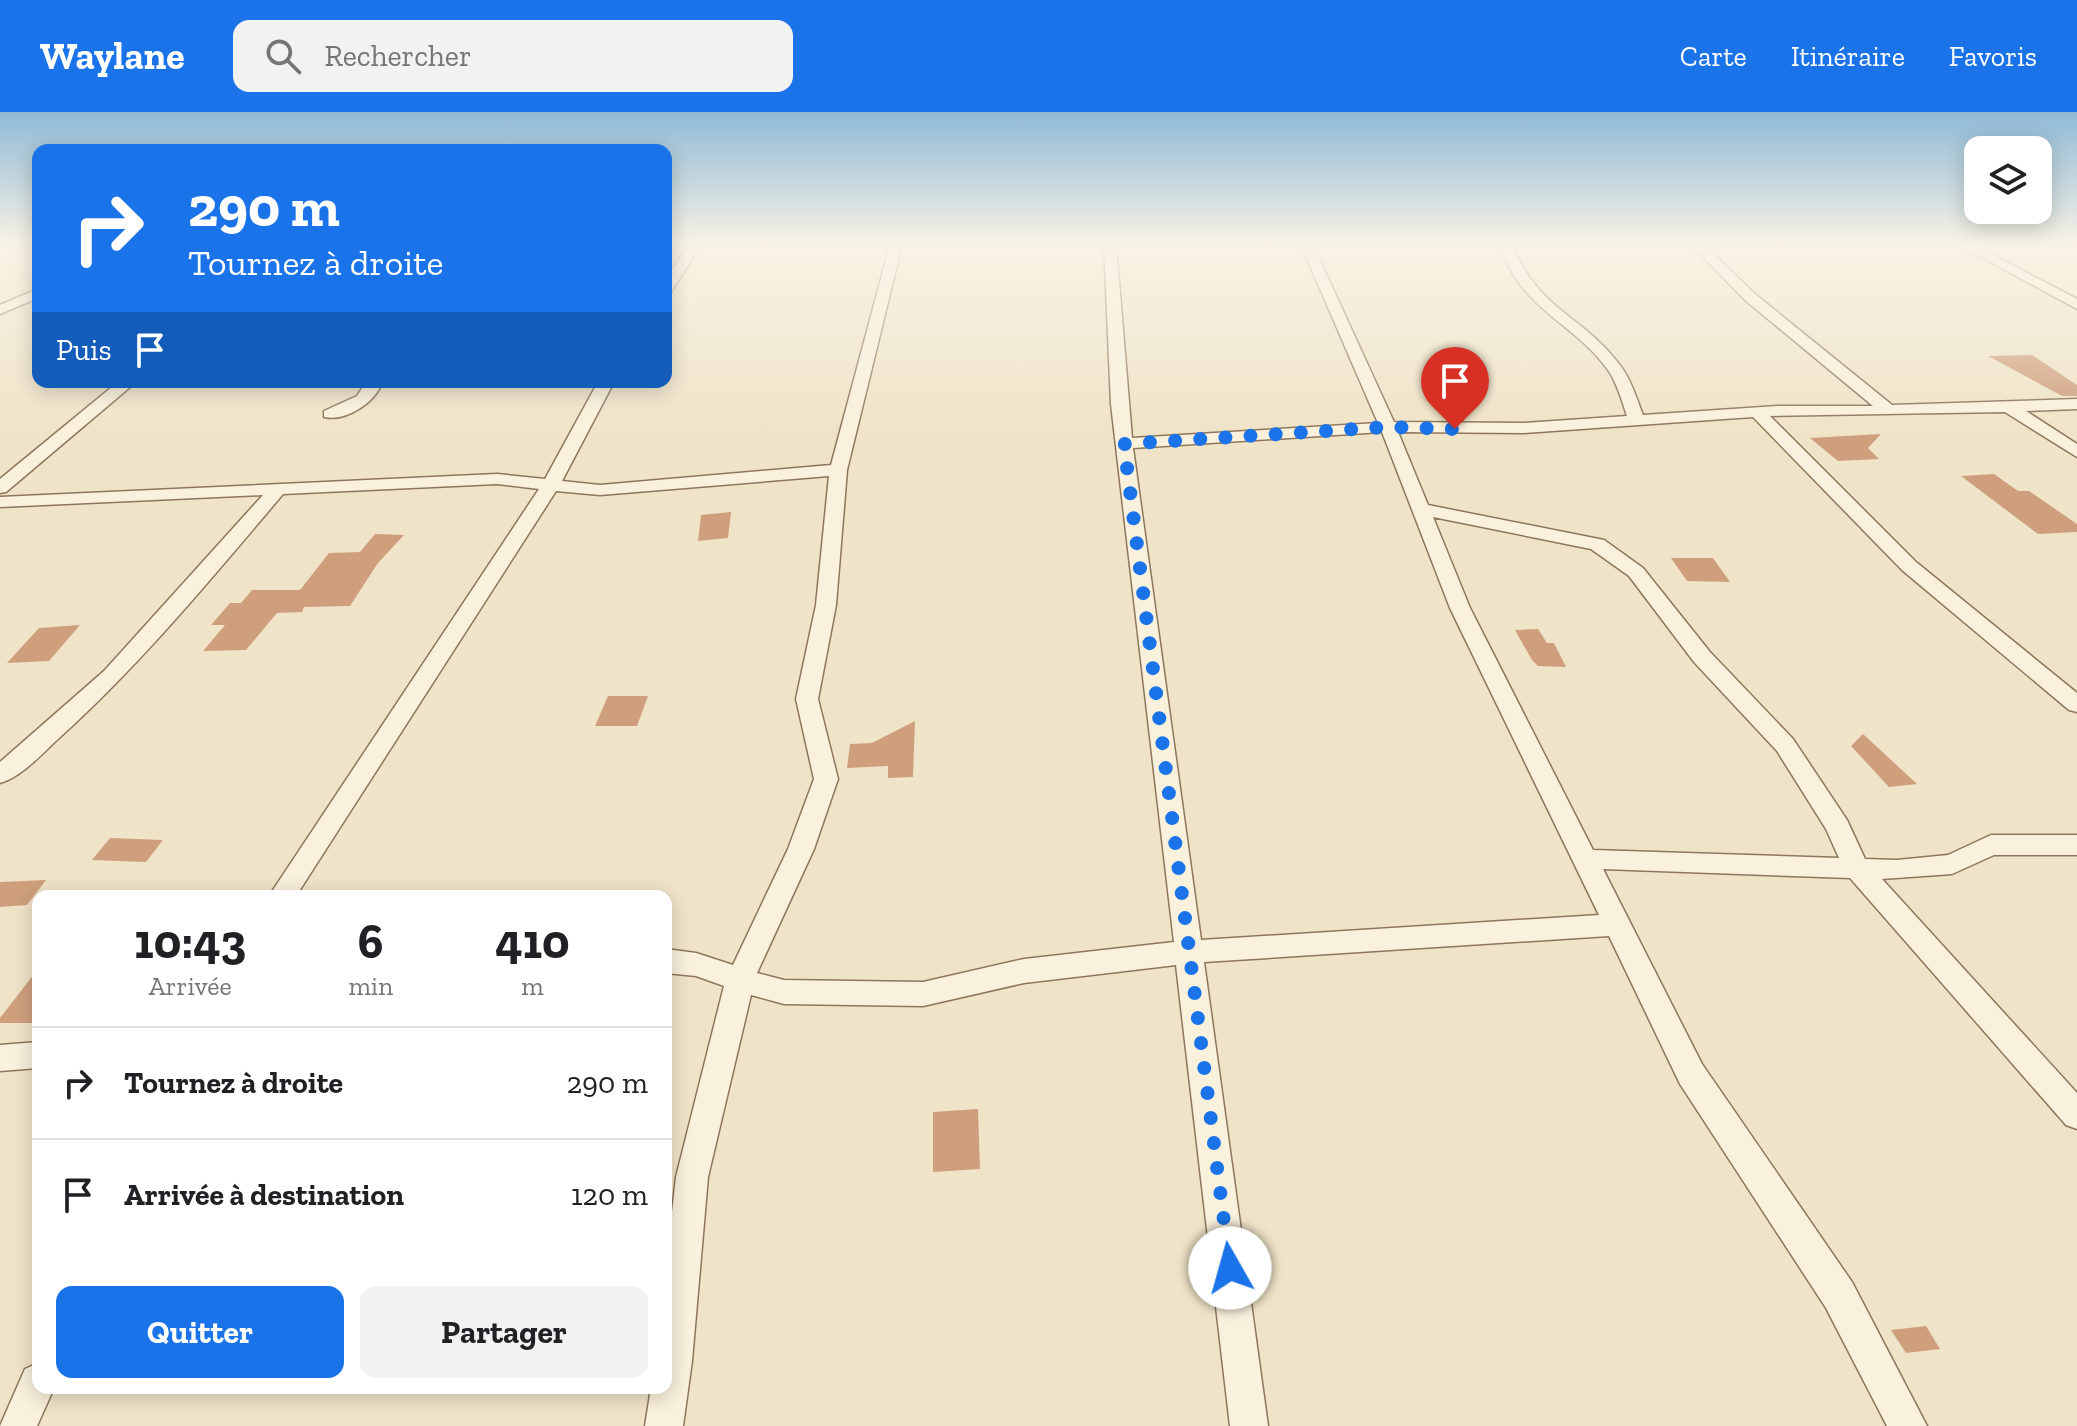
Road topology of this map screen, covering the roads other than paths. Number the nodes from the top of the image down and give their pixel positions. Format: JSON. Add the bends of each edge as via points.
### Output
{"nodes":[{"id":1,"x":880,"y":306,"type":"edge"},
{"id":2,"x":1114,"y":306,"type":"edge"},
{"id":3,"x":1334,"y":306,"type":"edge"},
{"id":4,"x":1542,"y":306,"type":"edge"},
{"id":5,"x":1761,"y":306,"type":"edge"},
{"id":6,"x":121,"y":388,"type":"edge"},
{"id":7,"x":373,"y":388,"type":"edge"},
{"id":8,"x":602,"y":388,"type":"edge"},
{"id":9,"x":2077,"y":404,"type":"edge"},
{"id":10,"x":2009,"y":407,"type":"junction"},
{"id":11,"x":1888,"y":410,"type":"junction"},
{"id":12,"x":1757,"y":412,"type":"junction"},
{"id":13,"x":330,"y":414,"type":"dead end"},
{"id":14,"x":1636,"y":420,"type":"junction"},
{"id":15,"x":1388,"y":427,"type":"junction"},
{"id":16,"x":1124,"y":444,"type":"junction"},
{"id":17,"x":2077,"y":452,"type":"edge"},
{"id":18,"x":838,"y":470,"type":"junction"},
{"id":19,"x":551,"y":484,"type":"junction"},
{"id":20,"x":0,"y":488,"type":"edge"},
{"id":21,"x":278,"y":489,"type":"junction"},
{"id":22,"x":0,"y":502,"type":"edge"},
{"id":23,"x":1419,"y":509,"type":"junction"},
{"id":24,"x":2077,"y":705,"type":"edge"},
{"id":25,"x":0,"y":775,"type":"edge"},
{"id":26,"x":2077,"y":845,"type":"edge"},
{"id":27,"x":1583,"y":859,"type":"junction"},
{"id":28,"x":1856,"y":868,"type":"junction"},
{"id":29,"x":286,"y":890,"type":"edge"},
{"id":30,"x":1616,"y":925,"type":"junction"},
{"id":31,"x":1190,"y":952,"type":"junction"},
{"id":32,"x":672,"y":962,"type":"edge"},
{"id":33,"x":740,"y":980,"type":"junction"},
{"id":34,"x":32,"y":1055,"type":"edge"},
{"id":35,"x":0,"y":1058,"type":"edge"},
{"id":36,"x":2077,"y":1115,"type":"edge"},
{"id":37,"x":672,"y":1374,"type":"edge"},
{"id":38,"x":32,"y":1394,"type":"edge"},
{"id":39,"x":669,"y":1394,"type":"edge"},
{"id":40,"x":17,"y":1426,"type":"edge"},
{"id":41,"x":664,"y":1426,"type":"edge"},
{"id":42,"x":1249,"y":1426,"type":"edge"},
{"id":43,"x":1908,"y":1426,"type":"edge"}],
"edges":[{"from":1,"to":18,"type":"street"},
{"from":2,"to":16,"type":"street"},
{"from":3,"to":15,"type":"street"},
{"from":4,"to":14,"type":"street","via":[[1612,365]]},
{"from":5,"to":11,"type":"street"},
{"from":6,"to":20,"type":"street"},
{"from":7,"to":13,"type":"street","via":[[363,400]]},
{"from":8,"to":19,"type":"street"},
{"from":9,"to":10,"type":"street"},
{"from":10,"to":11,"type":"street"},
{"from":10,"to":17,"type":"street"},
{"from":11,"to":12,"type":"street"},
{"from":12,"to":14,"type":"street"},
{"from":12,"to":24,"type":"street","via":[[1909,566]]},
{"from":14,"to":15,"type":"street","via":[[1479,430]]},
{"from":15,"to":16,"type":"street"},
{"from":15,"to":23,"type":"street"},
{"from":16,"to":31,"type":"street"},
{"from":18,"to":19,"type":"street","via":[[600,490]]},
{"from":18,"to":33,"type":"street","via":[[826,605],[807,699],[826,779],[801,849]]},
{"from":19,"to":21,"type":"street","via":[[497,479]]},
{"from":19,"to":29,"type":"street"},
{"from":21,"to":22,"type":"street"},
{"from":21,"to":25,"type":"street","via":[[142,644],[34,750]]},
{"from":23,"to":27,"type":"street","via":[[1460,608]]},
{"from":23,"to":28,"type":"street","via":[[1597,544],[1636,572],[1702,657],[1785,745],[1838,827]]},
{"from":26,"to":28,"type":"street","via":[[1991,845],[1952,864]]},
{"from":27,"to":28,"type":"street"},
{"from":27,"to":30,"type":"street"},
{"from":28,"to":36,"type":"street"},
{"from":30,"to":31,"type":"street"},
{"from":30,"to":43,"type":"street","via":[[1691,1074],[1839,1295]]},
{"from":31,"to":33,"type":"street","via":[[1024,971],[923,994],[784,992]]},
{"from":31,"to":42,"type":"street"},
{"from":32,"to":33,"type":"street"},
{"from":33,"to":37,"type":"street","via":[[692,1177]]},
{"from":34,"to":35,"type":"street"},
{"from":38,"to":40,"type":"street"},
{"from":39,"to":41,"type":"street"}]}
